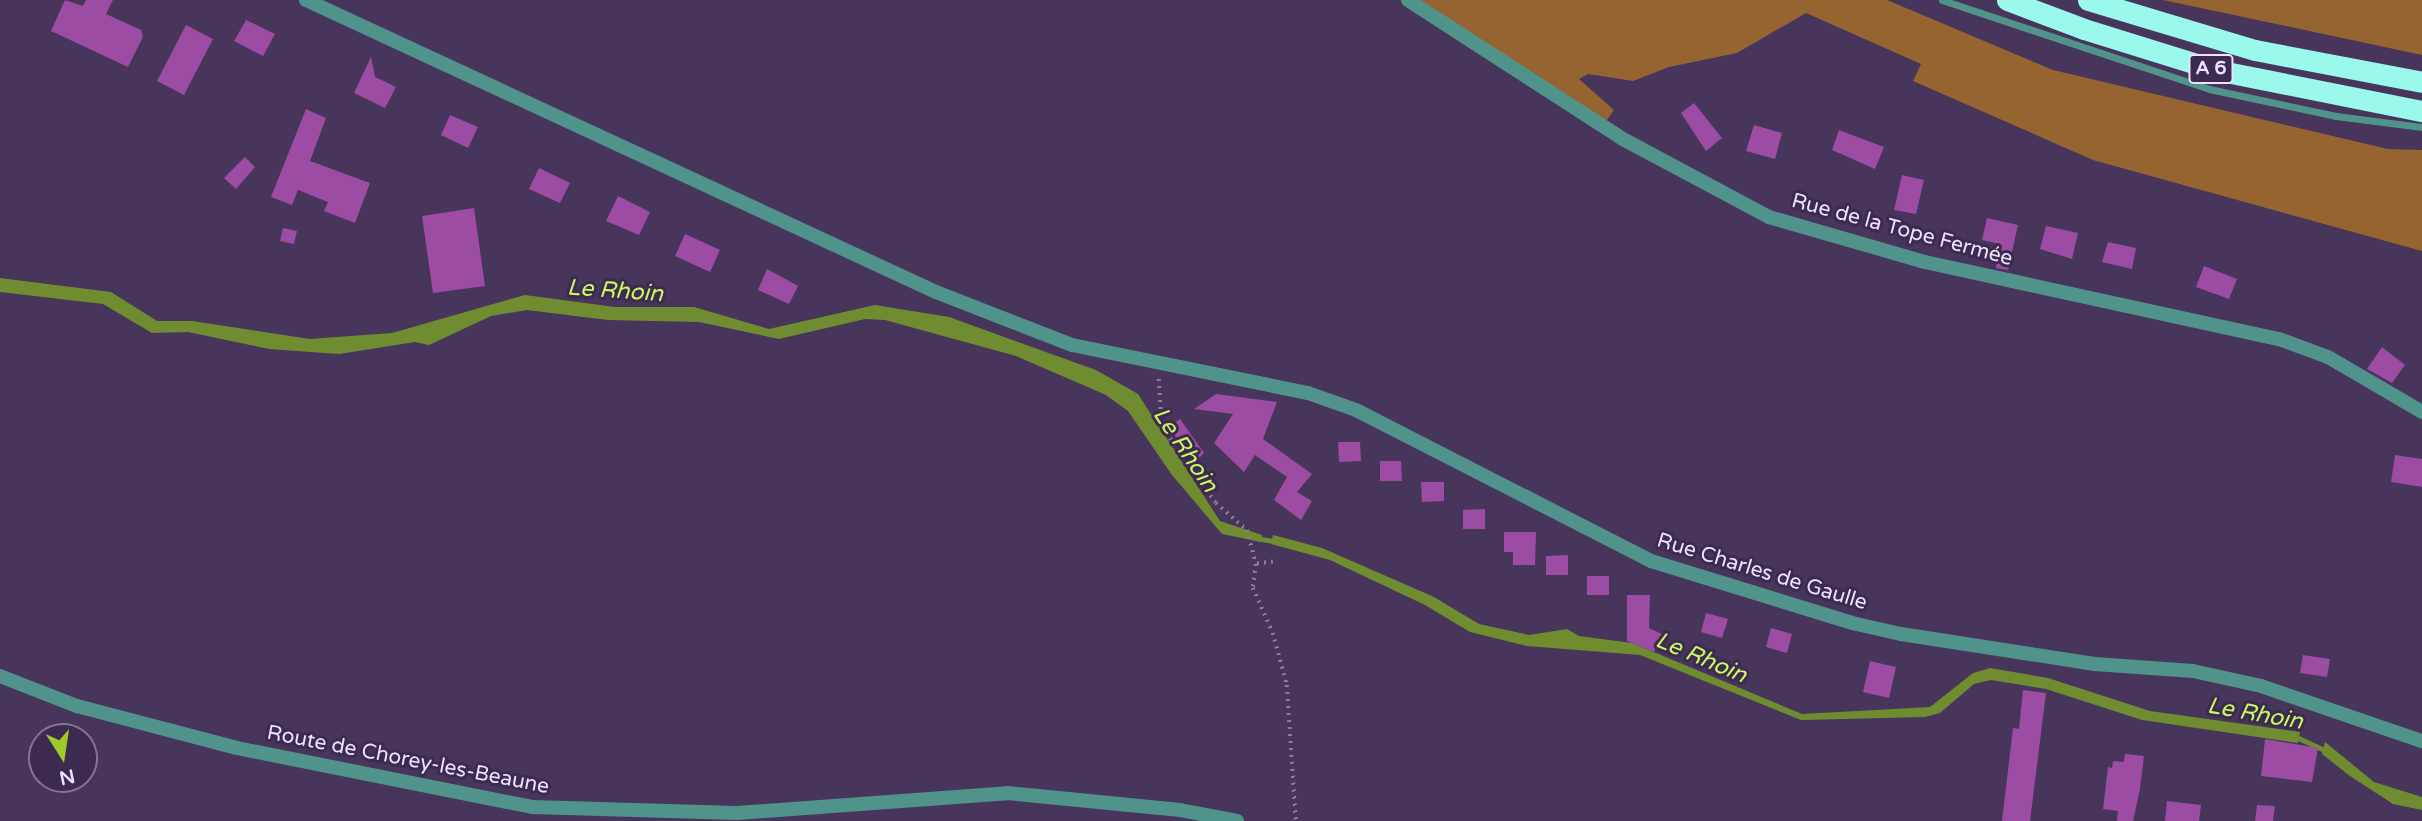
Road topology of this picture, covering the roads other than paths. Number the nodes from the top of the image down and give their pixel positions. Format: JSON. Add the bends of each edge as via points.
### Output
{"nodes":[{"id":1,"x":306,"y":0,"type":"edge"},
{"id":2,"x":1408,"y":0,"type":"edge"},
{"id":3,"x":1942,"y":0,"type":"edge"},
{"id":4,"x":2007,"y":0,"type":"edge"},
{"id":5,"x":2088,"y":0,"type":"edge"},
{"id":6,"x":2422,"y":82,"type":"edge"},
{"id":7,"x":2422,"y":111,"type":"edge"},
{"id":8,"x":2422,"y":127,"type":"edge"},
{"id":9,"x":2422,"y":412,"type":"edge"},
{"id":10,"x":0,"y":676,"type":"edge"},
{"id":11,"x":2422,"y":741,"type":"edge"},
{"id":12,"x":1237,"y":821,"type":"edge"}],
"edges":[{"from":1,"to":11,"type":"street","name":"Rue Charles de Gaulle","via":[[888,271],[1072,345],[1308,393],[1356,411],[1406,432],[1627,552],[1852,624],[2095,664],[2193,671],[2261,686]]},
{"from":2,"to":9,"type":"street","name":"Rue de la Tope Fermée","via":[[1621,138],[1769,217],[1925,262],[2279,339],[2328,357]]},
{"from":3,"to":8,"type":"lane","via":[[2209,89],[2336,116]]},
{"from":4,"to":7,"type":"highway","number":"A 6","via":[[2216,70]]},
{"from":5,"to":6,"type":"highway","number":"A 6","via":[[2255,50]]},
{"from":10,"to":12,"type":"street","name":"Route de Chorey-les-Beaune","via":[[77,706],[225,745],[532,807],[737,813],[1007,793],[1144,805]]}]}
